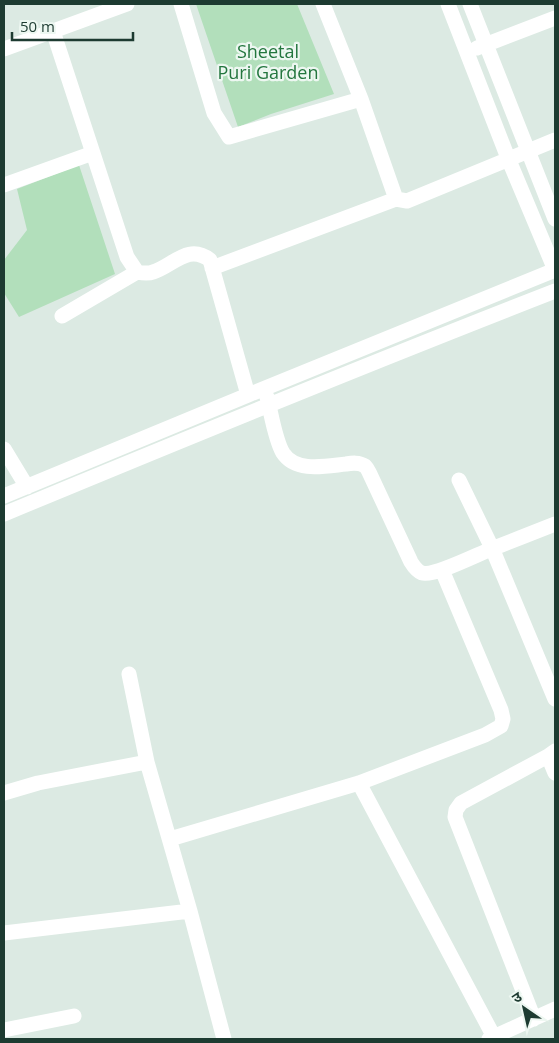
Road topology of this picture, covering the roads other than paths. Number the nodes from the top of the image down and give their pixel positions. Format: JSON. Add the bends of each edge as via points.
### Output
{"nodes":[{"id":1,"x":127,"y":4,"type":"edge"},
{"id":2,"x":181,"y":4,"type":"edge"},
{"id":3,"x":323,"y":4,"type":"edge"},
{"id":4,"x":448,"y":4,"type":"edge"},
{"id":5,"x":470,"y":4,"type":"edge"},
{"id":6,"x":555,"y":18,"type":"edge"},
{"id":7,"x":53,"y":31,"type":"junction"},
{"id":8,"x":486,"y":45,"type":"junction"},
{"id":9,"x":4,"y":49,"type":"edge"},
{"id":10,"x":467,"y":53,"type":"junction"},
{"id":11,"x":360,"y":99,"type":"junction"},
{"id":12,"x":555,"y":140,"type":"edge"},
{"id":13,"x":528,"y":150,"type":"junction"},
{"id":14,"x":93,"y":153,"type":"junction"},
{"id":15,"x":508,"y":158,"type":"junction"},
{"id":16,"x":4,"y":185,"type":"edge"},
{"id":17,"x":396,"y":200,"type":"junction"},
{"id":18,"x":555,"y":219,"type":"edge"},
{"id":19,"x":212,"y":268,"type":"junction"},
{"id":20,"x":555,"y":270,"type":"edge"},
{"id":21,"x":137,"y":272,"type":"junction"},
{"id":22,"x":555,"y":291,"type":"edge"},
{"id":23,"x":62,"y":316,"type":"dead end"},
{"id":24,"x":264,"y":388,"type":"junction"},
{"id":25,"x":248,"y":395,"type":"junction"},
{"id":26,"x":269,"y":404,"type":"junction"},
{"id":27,"x":4,"y":449,"type":"edge"},
{"id":28,"x":459,"y":480,"type":"dead end"},
{"id":29,"x":27,"y":487,"type":"junction"},
{"id":30,"x":4,"y":496,"type":"edge"},
{"id":31,"x":4,"y":514,"type":"edge"},
{"id":32,"x":555,"y":524,"type":"edge"},
{"id":33,"x":492,"y":548,"type":"junction"},
{"id":34,"x":442,"y":570,"type":"junction"},
{"id":35,"x":128,"y":674,"type":"dead end"},
{"id":36,"x":555,"y":699,"type":"edge"},
{"id":37,"x":552,"y":754,"type":"edge"},
{"id":38,"x":147,"y":762,"type":"junction"},
{"id":39,"x":555,"y":773,"type":"edge"},
{"id":40,"x":359,"y":783,"type":"junction"},
{"id":41,"x":4,"y":793,"type":"edge"},
{"id":42,"x":170,"y":839,"type":"junction"},
{"id":43,"x":190,"y":911,"type":"junction"},
{"id":44,"x":4,"y":933,"type":"edge"},
{"id":45,"x":555,"y":1009,"type":"edge"},
{"id":46,"x":74,"y":1016,"type":"dead end"},
{"id":47,"x":534,"y":1019,"type":"junction"},
{"id":48,"x":4,"y":1030,"type":"edge"},
{"id":49,"x":492,"y":1038,"type":"edge"},
{"id":50,"x":224,"y":1039,"type":"edge"}],
"edges":[{"from":1,"to":7,"type":"street"},
{"from":2,"to":11,"type":"street","via":[[214,113],[229,137]]},
{"from":3,"to":11,"type":"street"},
{"from":4,"to":10,"type":"street"},
{"from":5,"to":8,"type":"street"},
{"from":6,"to":8,"type":"street"},
{"from":7,"to":9,"type":"street"},
{"from":7,"to":14,"type":"street"},
{"from":8,"to":10,"type":"street"},
{"from":8,"to":13,"type":"street"},
{"from":10,"to":15,"type":"street"},
{"from":11,"to":17,"type":"street"},
{"from":12,"to":13,"type":"street"},
{"from":13,"to":15,"type":"street"},
{"from":13,"to":18,"type":"street"},
{"from":14,"to":16,"type":"street"},
{"from":14,"to":21,"type":"street","via":[[127,257]]},
{"from":15,"to":17,"type":"street","via":[[408,201]]},
{"from":15,"to":20,"type":"street"},
{"from":17,"to":19,"type":"street"},
{"from":19,"to":21,"type":"street","via":[[210,260],[203,255],[188,254],[151,273]]},
{"from":19,"to":25,"type":"street"},
{"from":20,"to":24,"type":"street"},
{"from":21,"to":23,"type":"street"},
{"from":22,"to":26,"type":"street"},
{"from":24,"to":25,"type":"street"},
{"from":24,"to":26,"type":"street"},
{"from":25,"to":29,"type":"street"},
{"from":26,"to":31,"type":"street"},
{"from":26,"to":34,"type":"street","via":[[279,444],[290,460],[310,467],[354,463],[365,466],[416,569],[422,573]]},
{"from":27,"to":29,"type":"street"},
{"from":28,"to":33,"type":"street"},
{"from":29,"to":30,"type":"street"},
{"from":32,"to":33,"type":"street"},
{"from":33,"to":34,"type":"street"},
{"from":33,"to":36,"type":"street"},
{"from":34,"to":40,"type":"street","via":[[501,710],[501,726]]},
{"from":35,"to":38,"type":"street"},
{"from":37,"to":39,"type":"street"},
{"from":37,"to":47,"type":"street","via":[[461,803],[455,817]]},
{"from":38,"to":41,"type":"street","via":[[38,783]]},
{"from":38,"to":42,"type":"street"},
{"from":40,"to":42,"type":"street"},
{"from":40,"to":49,"type":"street"},
{"from":42,"to":43,"type":"street"},
{"from":43,"to":44,"type":"street"},
{"from":43,"to":50,"type":"street"},
{"from":45,"to":47,"type":"street"},
{"from":46,"to":48,"type":"street"},
{"from":47,"to":49,"type":"street"}]}
